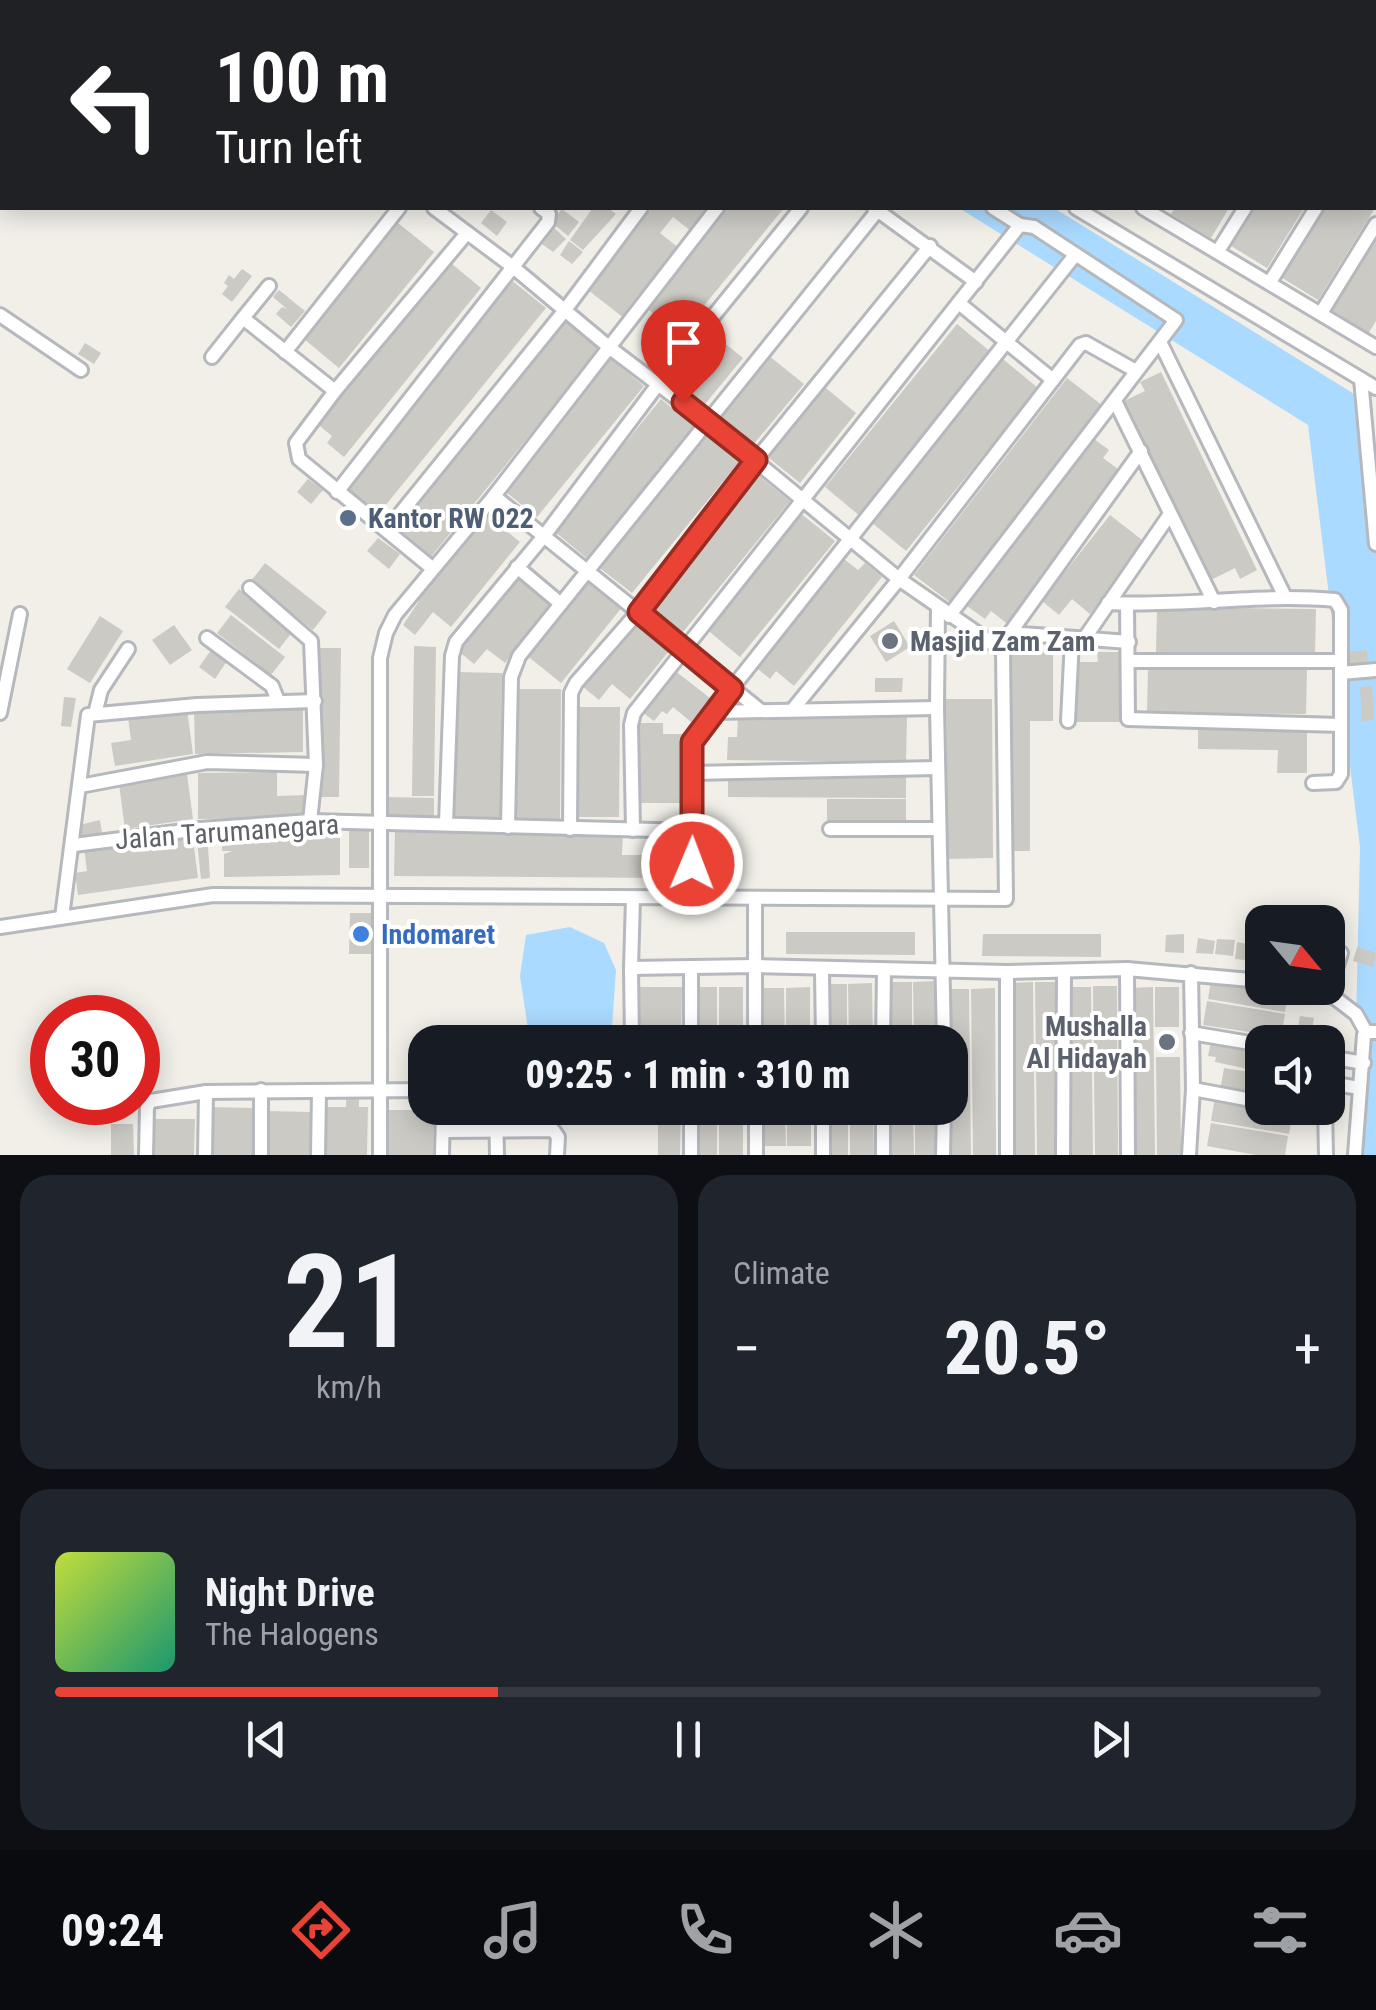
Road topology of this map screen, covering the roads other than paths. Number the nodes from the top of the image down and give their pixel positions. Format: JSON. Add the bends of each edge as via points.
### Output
{"nodes":[{"id":1,"x":397,"y":210,"type":"edge"},
{"id":2,"x":437,"y":210,"type":"edge"},
{"id":3,"x":543,"y":210,"type":"edge"},
{"id":4,"x":639,"y":210,"type":"edge"},
{"id":5,"x":715,"y":210,"type":"edge"},
{"id":6,"x":799,"y":210,"type":"edge"},
{"id":7,"x":875,"y":210,"type":"edge"},
{"id":8,"x":877,"y":210,"type":"edge"},
{"id":9,"x":996,"y":210,"type":"edge"},
{"id":10,"x":1079,"y":210,"type":"edge"},
{"id":11,"x":1245,"y":210,"type":"edge"},
{"id":12,"x":1315,"y":210,"type":"edge"},
{"id":13,"x":1159,"y":212,"type":"edge"},
{"id":14,"x":1376,"y":224,"type":"edge"},
{"id":15,"x":1020,"y":225,"type":"junction"},
{"id":16,"x":467,"y":233,"type":"junction"},
{"id":17,"x":930,"y":246,"type":"junction"},
{"id":18,"x":1218,"y":251,"type":"junction"},
{"id":19,"x":1075,"y":255,"type":"junction"},
{"id":20,"x":512,"y":267,"type":"junction"},
{"id":21,"x":976,"y":282,"type":"junction"},
{"id":22,"x":1270,"y":282,"type":"junction"},
{"id":23,"x":268,"y":286,"type":"dead end"},
{"id":24,"x":960,"y":304,"type":"junction"},
{"id":25,"x":564,"y":310,"type":"junction"},
{"id":26,"x":1321,"y":313,"type":"junction"},
{"id":27,"x":0,"y":315,"type":"edge"},
{"id":28,"x":242,"y":318,"type":"junction"},
{"id":29,"x":1008,"y":341,"type":"junction"},
{"id":30,"x":1160,"y":342,"type":"junction"},
{"id":31,"x":1375,"y":345,"type":"edge"},
{"id":32,"x":610,"y":348,"type":"junction"},
{"id":33,"x":286,"y":352,"type":"junction"},
{"id":34,"x":212,"y":357,"type":"dead end"},
{"id":35,"x":82,"y":370,"type":"dead end"},
{"id":36,"x":1136,"y":371,"type":"junction"},
{"id":37,"x":1361,"y":379,"type":"junction"},
{"id":38,"x":1053,"y":380,"type":"junction"},
{"id":39,"x":659,"y":383,"type":"junction"},
{"id":40,"x":1376,"y":388,"type":"edge"},
{"id":41,"x":335,"y":391,"type":"junction"},
{"id":42,"x":1115,"y":401,"type":"junction"},
{"id":43,"x":708,"y":422,"type":"junction"},
{"id":44,"x":1140,"y":451,"type":"junction"},
{"id":45,"x":756,"y":460,"type":"junction"},
{"id":46,"x":337,"y":492,"type":"junction"},
{"id":47,"x":494,"y":496,"type":"junction"},
{"id":48,"x":804,"y":500,"type":"junction"},
{"id":49,"x":1170,"y":514,"type":"junction"},
{"id":50,"x":386,"y":530,"type":"junction"},
{"id":51,"x":544,"y":536,"type":"junction"},
{"id":52,"x":852,"y":540,"type":"junction"},
{"id":53,"x":1376,"y":544,"type":"edge"},
{"id":54,"x":518,"y":567,"type":"junction"},
{"id":55,"x":432,"y":568,"type":"junction"},
{"id":56,"x":589,"y":572,"type":"junction"},
{"id":57,"x":899,"y":579,"type":"junction"},
{"id":58,"x":250,"y":588,"type":"dead end"},
{"id":59,"x":1284,"y":597,"type":"junction"},
{"id":60,"x":1214,"y":602,"type":"junction"},
{"id":61,"x":1108,"y":603,"type":"junction"},
{"id":62,"x":561,"y":604,"type":"junction"},
{"id":63,"x":1127,"y":604,"type":"junction"},
{"id":64,"x":639,"y":612,"type":"junction"},
{"id":65,"x":944,"y":612,"type":"junction"},
{"id":66,"x":20,"y":614,"type":"dead end"},
{"id":67,"x":1010,"y":633,"type":"junction"},
{"id":68,"x":207,"y":638,"type":"dead end"},
{"id":69,"x":1078,"y":639,"type":"junction"},
{"id":70,"x":1128,"y":642,"type":"junction"},
{"id":71,"x":128,"y":649,"type":"dead end"},
{"id":72,"x":686,"y":650,"type":"junction"},
{"id":73,"x":1002,"y":651,"type":"junction"},
{"id":74,"x":1129,"y":661,"type":"junction"},
{"id":75,"x":1341,"y":667,"type":"junction"},
{"id":76,"x":1376,"y":670,"type":"edge"},
{"id":77,"x":732,"y":689,"type":"junction"},
{"id":78,"x":278,"y":701,"type":"junction"},
{"id":79,"x":316,"y":701,"type":"junction"},
{"id":80,"x":794,"y":708,"type":"junction"},
{"id":81,"x":936,"y":708,"type":"junction"},
{"id":82,"x":761,"y":711,"type":"junction"},
{"id":83,"x":714,"y":712,"type":"junction"},
{"id":84,"x":0,"y":714,"type":"edge"},
{"id":85,"x":95,"y":714,"type":"junction"},
{"id":86,"x":1068,"y":721,"type":"dead end"},
{"id":87,"x":1341,"y":724,"type":"junction"},
{"id":88,"x":316,"y":766,"type":"junction"},
{"id":89,"x":938,"y":768,"type":"junction"},
{"id":90,"x":692,"y":774,"type":"junction"},
{"id":91,"x":1312,"y":783,"type":"dead end"},
{"id":92,"x":80,"y":786,"type":"junction"},
{"id":93,"x":310,"y":821,"type":"junction"},
{"id":94,"x":380,"y":824,"type":"junction"},
{"id":95,"x":446,"y":824,"type":"junction"},
{"id":96,"x":508,"y":827,"type":"junction"},
{"id":97,"x":570,"y":829,"type":"junction"},
{"id":98,"x":830,"y":829,"type":"dead end"},
{"id":99,"x":940,"y":829,"type":"junction"},
{"id":100,"x":633,"y":830,"type":"junction"},
{"id":101,"x":694,"y":831,"type":"junction"},
{"id":102,"x":74,"y":845,"type":"junction"},
{"id":103,"x":379,"y":896,"type":"junction"},
{"id":104,"x":633,"y":898,"type":"junction"},
{"id":105,"x":691,"y":898,"type":"junction"},
{"id":106,"x":755,"y":898,"type":"junction"},
{"id":107,"x":942,"y":899,"type":"junction"},
{"id":108,"x":62,"y":917,"type":"junction"},
{"id":109,"x":0,"y":927,"type":"edge"},
{"id":110,"x":755,"y":966,"type":"junction"},
{"id":111,"x":631,"y":968,"type":"junction"},
{"id":112,"x":692,"y":968,"type":"junction"},
{"id":113,"x":1127,"y":968,"type":"junction"},
{"id":114,"x":822,"y":970,"type":"junction"},
{"id":115,"x":884,"y":970,"type":"junction"},
{"id":116,"x":945,"y":970,"type":"junction"},
{"id":117,"x":1064,"y":971,"type":"junction"},
{"id":118,"x":1007,"y":972,"type":"junction"},
{"id":119,"x":1191,"y":973,"type":"junction"},
{"id":120,"x":1245,"y":979,"type":"edge"},
{"id":121,"x":1345,"y":1005,"type":"edge"},
{"id":122,"x":632,"y":1025,"type":"edge"},
{"id":123,"x":691,"y":1025,"type":"edge"},
{"id":124,"x":755,"y":1025,"type":"edge"},
{"id":125,"x":823,"y":1025,"type":"edge"},
{"id":126,"x":883,"y":1025,"type":"edge"},
{"id":127,"x":944,"y":1025,"type":"edge"},
{"id":128,"x":1371,"y":1032,"type":"edge"},
{"id":129,"x":1191,"y":1033,"type":"junction"},
{"id":130,"x":1245,"y":1043,"type":"edge"},
{"id":131,"x":1345,"y":1060,"type":"edge"},
{"id":132,"x":1364,"y":1063,"type":"junction"},
{"id":133,"x":1345,"y":1086,"type":"edge"},
{"id":134,"x":1360,"y":1088,"type":"junction"},
{"id":135,"x":1193,"y":1089,"type":"junction"},
{"id":136,"x":261,"y":1090,"type":"junction"},
{"id":137,"x":408,"y":1090,"type":"edge"},
{"id":138,"x":319,"y":1091,"type":"junction"},
{"id":139,"x":380,"y":1091,"type":"junction"},
{"id":140,"x":206,"y":1092,"type":"junction"},
{"id":141,"x":1245,"y":1099,"type":"edge"},
{"id":142,"x":443,"y":1125,"type":"edge"},
{"id":143,"x":497,"y":1125,"type":"edge"},
{"id":144,"x":691,"y":1125,"type":"edge"},
{"id":145,"x":756,"y":1125,"type":"edge"},
{"id":146,"x":823,"y":1125,"type":"edge"},
{"id":147,"x":883,"y":1125,"type":"edge"},
{"id":148,"x":944,"y":1125,"type":"edge"},
{"id":149,"x":1325,"y":1125,"type":"edge"},
{"id":150,"x":443,"y":1132,"type":"junction"},
{"id":151,"x":497,"y":1132,"type":"junction"},
{"id":152,"x":146,"y":1155,"type":"edge"},
{"id":153,"x":205,"y":1155,"type":"edge"},
{"id":154,"x":261,"y":1155,"type":"edge"},
{"id":155,"x":318,"y":1155,"type":"edge"},
{"id":156,"x":380,"y":1155,"type":"edge"},
{"id":157,"x":442,"y":1155,"type":"edge"},
{"id":158,"x":496,"y":1155,"type":"edge"},
{"id":159,"x":557,"y":1155,"type":"edge"},
{"id":160,"x":691,"y":1155,"type":"edge"},
{"id":161,"x":756,"y":1155,"type":"edge"},
{"id":162,"x":823,"y":1155,"type":"edge"},
{"id":163,"x":883,"y":1155,"type":"edge"},
{"id":164,"x":944,"y":1155,"type":"edge"},
{"id":165,"x":1007,"y":1155,"type":"edge"},
{"id":166,"x":1063,"y":1155,"type":"edge"},
{"id":167,"x":1128,"y":1155,"type":"edge"},
{"id":168,"x":1189,"y":1155,"type":"edge"},
{"id":169,"x":1326,"y":1155,"type":"edge"},
{"id":170,"x":1355,"y":1155,"type":"edge"}],
"edges":[{"from":1,"to":33,"type":"street"},
{"from":2,"to":16,"type":"street"},
{"from":3,"to":20,"type":"street","via":[[550,219]]},
{"from":4,"to":25,"type":"street"},
{"from":5,"to":32,"type":"street"},
{"from":6,"to":39,"type":"street"},
{"from":7,"to":43,"type":"street"},
{"from":8,"to":17,"type":"street"},
{"from":9,"to":15,"type":"street"},
{"from":10,"to":37,"type":"street"},
{"from":11,"to":18,"type":"street"},
{"from":12,"to":22,"type":"street"},
{"from":13,"to":18,"type":"street"},
{"from":14,"to":26,"type":"street"},
{"from":15,"to":19,"type":"street","via":[[1034,226]]},
{"from":15,"to":21,"type":"street"},
{"from":16,"to":20,"type":"street"},
{"from":16,"to":41,"type":"street"},
{"from":17,"to":21,"type":"street"},
{"from":17,"to":45,"type":"street"},
{"from":18,"to":22,"type":"street"},
{"from":19,"to":29,"type":"street"},
{"from":19,"to":30,"type":"street","via":[[1176,320]]},
{"from":20,"to":25,"type":"street"},
{"from":20,"to":46,"type":"street"},
{"from":21,"to":24,"type":"street"},
{"from":22,"to":26,"type":"street"},
{"from":23,"to":28,"type":"street"},
{"from":24,"to":29,"type":"street"},
{"from":24,"to":48,"type":"street"},
{"from":25,"to":32,"type":"street"},
{"from":25,"to":50,"type":"street"},
{"from":26,"to":31,"type":"street"},
{"from":27,"to":35,"type":"street"},
{"from":28,"to":33,"type":"street"},
{"from":28,"to":34,"type":"street"},
{"from":29,"to":38,"type":"street"},
{"from":29,"to":52,"type":"street"},
{"from":30,"to":36,"type":"street"},
{"from":30,"to":59,"type":"street"},
{"from":32,"to":39,"type":"street"},
{"from":32,"to":47,"type":"street"},
{"from":33,"to":41,"type":"street"},
{"from":36,"to":38,"type":"street","via":[[1083,343]]},
{"from":36,"to":42,"type":"street"},
{"from":37,"to":40,"type":"street"},
{"from":37,"to":53,"type":"street"},
{"from":38,"to":57,"type":"street"},
{"from":39,"to":43,"type":"street"},
{"from":39,"to":51,"type":"street"},
{"from":41,"to":46,"type":"street","via":[[295,452]]},
{"from":42,"to":44,"type":"street"},
{"from":42,"to":65,"type":"street"},
{"from":43,"to":45,"type":"street"},
{"from":43,"to":56,"type":"street"},
{"from":44,"to":49,"type":"street"},
{"from":44,"to":67,"type":"street"},
{"from":45,"to":48,"type":"street"},
{"from":45,"to":64,"type":"street"},
{"from":46,"to":50,"type":"street"},
{"from":47,"to":51,"type":"street"},
{"from":47,"to":55,"type":"street"},
{"from":48,"to":52,"type":"street"},
{"from":48,"to":72,"type":"street"},
{"from":49,"to":60,"type":"street"},
{"from":49,"to":61,"type":"street"},
{"from":50,"to":55,"type":"street"},
{"from":51,"to":54,"type":"street"},
{"from":51,"to":56,"type":"street"},
{"from":52,"to":57,"type":"street"},
{"from":52,"to":77,"type":"street"},
{"from":54,"to":62,"type":"street"},
{"from":54,"to":95,"type":"street","via":[[452,649]]},
{"from":55,"to":94,"type":"street","via":[[391,620],[380,658]]},
{"from":56,"to":62,"type":"street"},
{"from":56,"to":64,"type":"street"},
{"from":57,"to":65,"type":"street"},
{"from":57,"to":80,"type":"street"},
{"from":58,"to":79,"type":"street","via":[[310,638]]},
{"from":59,"to":60,"type":"street"},
{"from":59,"to":75,"type":"street","via":[[1335,600],[1341,610]]},
{"from":60,"to":63,"type":"street"},
{"from":61,"to":63,"type":"street"},
{"from":61,"to":69,"type":"street"},
{"from":62,"to":96,"type":"street","via":[[513,667]]},
{"from":63,"to":70,"type":"street"},
{"from":64,"to":72,"type":"street"},
{"from":64,"to":97,"type":"street","via":[[571,694]]},
{"from":65,"to":73,"type":"street"},
{"from":65,"to":81,"type":"street"},
{"from":66,"to":84,"type":"street"},
{"from":67,"to":69,"type":"street"},
{"from":67,"to":73,"type":"street"},
{"from":68,"to":78,"type":"street","via":[[272,686]]},
{"from":69,"to":70,"type":"street"},
{"from":69,"to":86,"type":"street"},
{"from":70,"to":74,"type":"street"},
{"from":71,"to":85,"type":"street","via":[[100,690]]},
{"from":72,"to":77,"type":"street"},
{"from":72,"to":100,"type":"street","via":[[631,725]]},
{"from":73,"to":107,"type":"street","via":[[1006,900]]},
{"from":74,"to":75,"type":"street"},
{"from":74,"to":87,"type":"street","via":[[1131,720]]},
{"from":75,"to":76,"type":"street"},
{"from":75,"to":87,"type":"street"},
{"from":77,"to":82,"type":"street"},
{"from":77,"to":83,"type":"street"},
{"from":78,"to":79,"type":"street"},
{"from":78,"to":85,"type":"street"},
{"from":79,"to":88,"type":"street"},
{"from":80,"to":81,"type":"street"},
{"from":80,"to":82,"type":"street"},
{"from":81,"to":89,"type":"street"},
{"from":82,"to":83,"type":"street"},
{"from":83,"to":90,"type":"street","via":[[692,742]]},
{"from":85,"to":92,"type":"street","via":[[86,718]]},
{"from":87,"to":91,"type":"street","via":[[1340,778]]},
{"from":88,"to":92,"type":"street","via":[[206,762]]},
{"from":88,"to":93,"type":"street"},
{"from":89,"to":90,"type":"street"},
{"from":89,"to":99,"type":"street"},
{"from":90,"to":101,"type":"street"},
{"from":92,"to":102,"type":"street"},
{"from":93,"to":94,"type":"street","name":"Jalan Tarumanegara"},
{"from":93,"to":102,"type":"street","name":"Jalan Tarumanegara"},
{"from":94,"to":95,"type":"street","name":"Jalan Tarumanegara"},
{"from":94,"to":103,"type":"street"},
{"from":95,"to":96,"type":"street","name":"Jalan Tarumanegara"},
{"from":96,"to":97,"type":"street","name":"Jalan Tarumanegara"},
{"from":97,"to":100,"type":"street","name":"Jalan Tarumanegara"},
{"from":98,"to":99,"type":"street"},
{"from":99,"to":107,"type":"street"},
{"from":100,"to":101,"type":"street","name":"Jalan Tarumanegara"},
{"from":101,"to":105,"type":"street"},
{"from":102,"to":108,"type":"street"},
{"from":103,"to":104,"type":"street"},
{"from":103,"to":108,"type":"street","via":[[213,896]]},
{"from":103,"to":139,"type":"street"},
{"from":104,"to":105,"type":"street"},
{"from":104,"to":111,"type":"street"},
{"from":105,"to":106,"type":"street"},
{"from":106,"to":107,"type":"street"},
{"from":106,"to":110,"type":"street"},
{"from":107,"to":116,"type":"street"},
{"from":108,"to":109,"type":"street"},
{"from":110,"to":112,"type":"street"},
{"from":110,"to":114,"type":"street"},
{"from":110,"to":124,"type":"street"},
{"from":111,"to":112,"type":"street"},
{"from":111,"to":122,"type":"street"},
{"from":112,"to":123,"type":"street"},
{"from":113,"to":117,"type":"street"},
{"from":113,"to":119,"type":"street"},
{"from":113,"to":167,"type":"street"},
{"from":114,"to":115,"type":"street"},
{"from":114,"to":125,"type":"street"},
{"from":115,"to":116,"type":"street"},
{"from":115,"to":126,"type":"street"},
{"from":116,"to":118,"type":"street"},
{"from":116,"to":127,"type":"street"},
{"from":117,"to":118,"type":"street"},
{"from":117,"to":166,"type":"street"},
{"from":118,"to":165,"type":"street"},
{"from":119,"to":120,"type":"street"},
{"from":119,"to":129,"type":"street"},
{"from":121,"to":128,"type":"street"},
{"from":128,"to":132,"type":"street"},
{"from":129,"to":130,"type":"street"},
{"from":129,"to":135,"type":"street"},
{"from":131,"to":132,"type":"street"},
{"from":132,"to":134,"type":"street"},
{"from":133,"to":134,"type":"street"},
{"from":134,"to":170,"type":"street"},
{"from":135,"to":141,"type":"street"},
{"from":135,"to":168,"type":"street"},
{"from":136,"to":138,"type":"street"},
{"from":136,"to":140,"type":"street"},
{"from":136,"to":154,"type":"street"},
{"from":137,"to":139,"type":"street"},
{"from":138,"to":139,"type":"street"},
{"from":138,"to":155,"type":"street"},
{"from":139,"to":156,"type":"street"},
{"from":140,"to":152,"type":"street","via":[[148,1104]]},
{"from":140,"to":153,"type":"street"},
{"from":142,"to":150,"type":"street"},
{"from":143,"to":151,"type":"street"},
{"from":144,"to":160,"type":"street"},
{"from":145,"to":161,"type":"street"},
{"from":146,"to":162,"type":"street"},
{"from":147,"to":163,"type":"street"},
{"from":148,"to":164,"type":"street"},
{"from":149,"to":169,"type":"street"},
{"from":150,"to":151,"type":"street"},
{"from":150,"to":157,"type":"street"},
{"from":151,"to":158,"type":"street"},
{"from":151,"to":159,"type":"street","via":[[553,1130]]}]}
